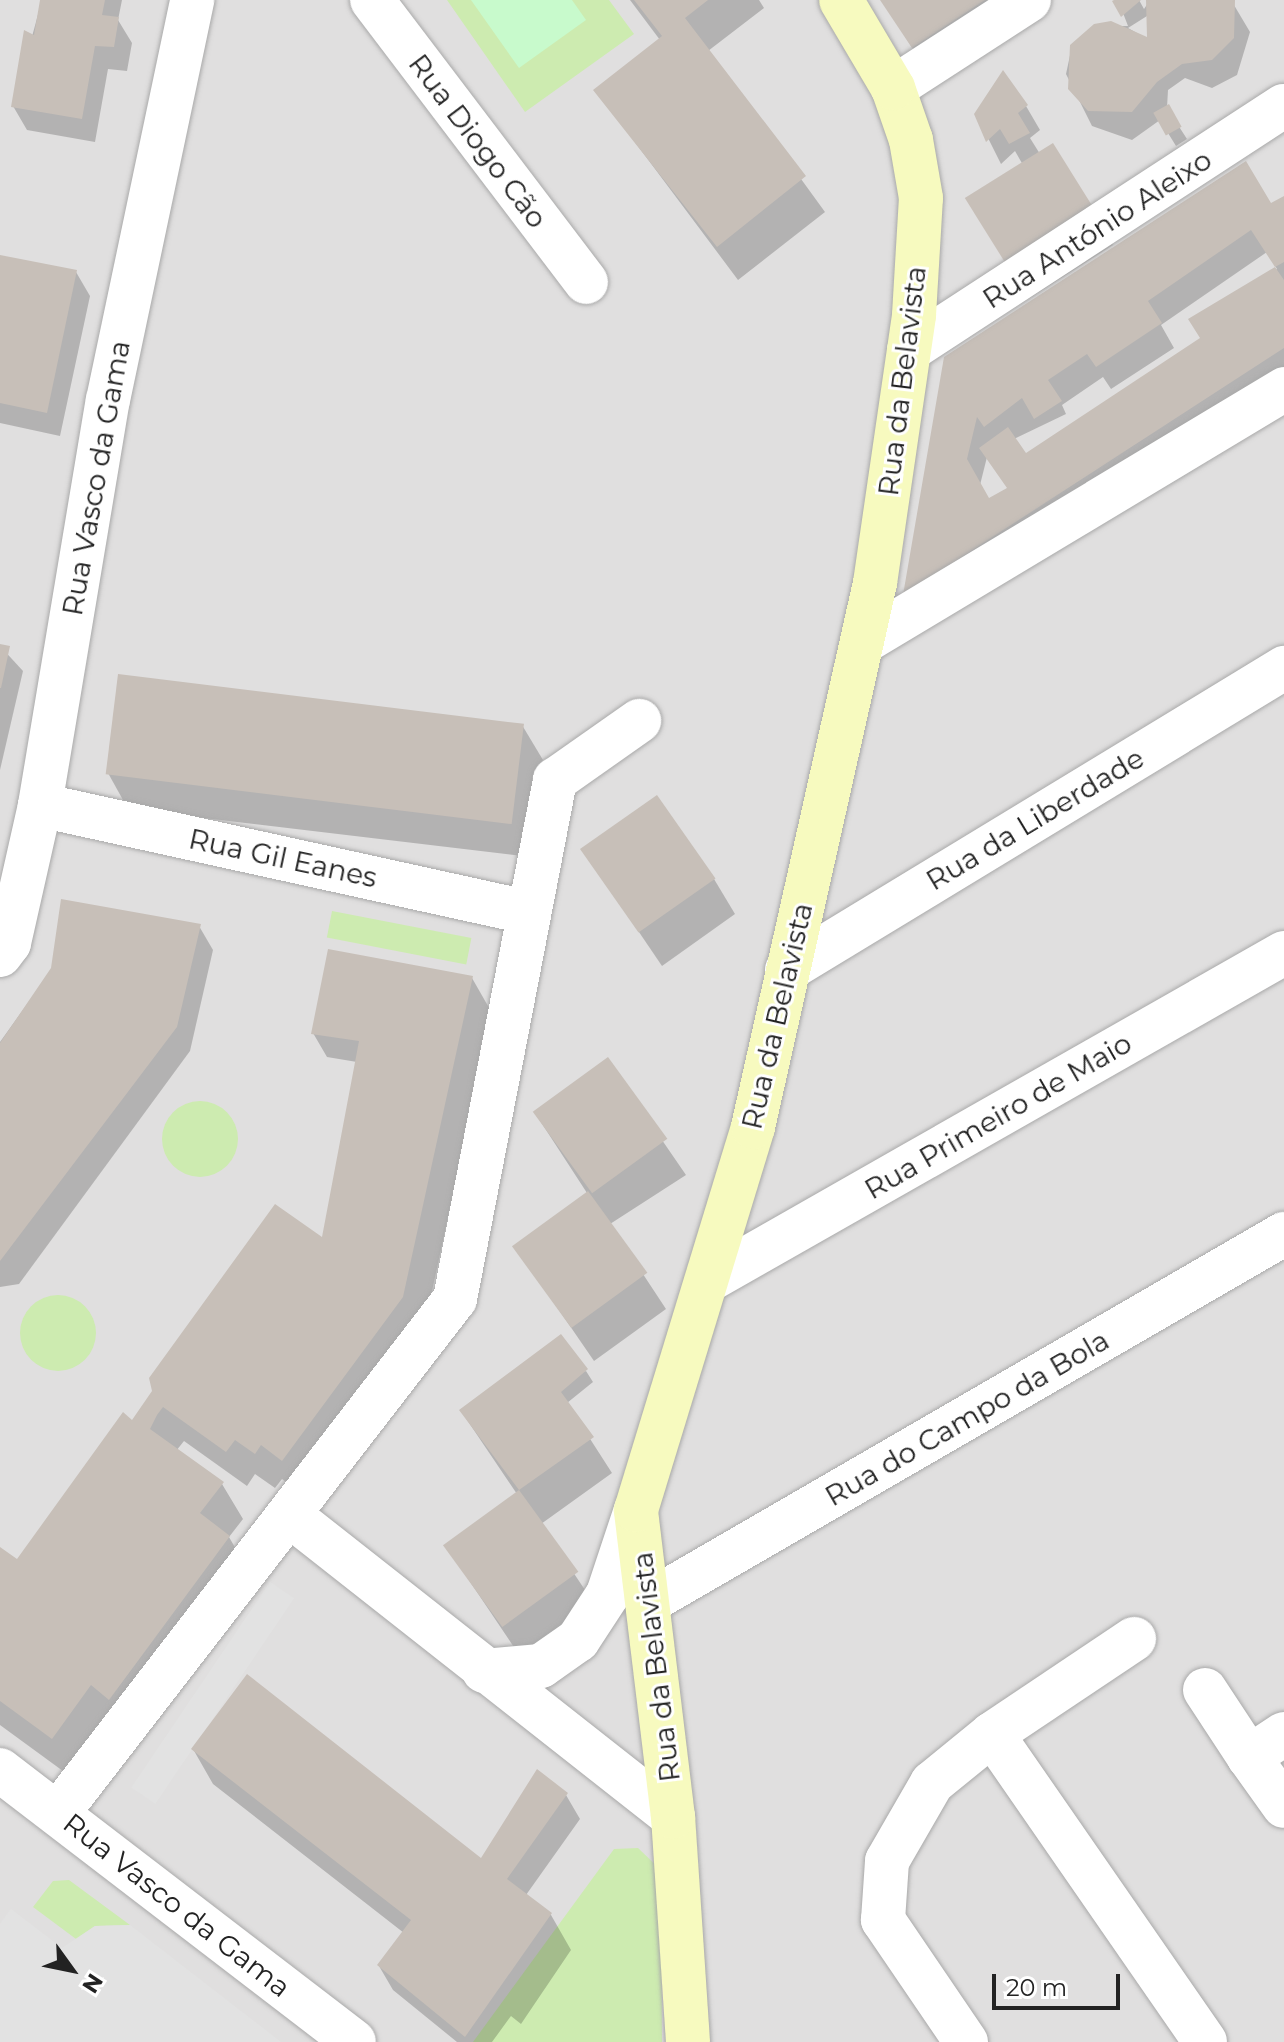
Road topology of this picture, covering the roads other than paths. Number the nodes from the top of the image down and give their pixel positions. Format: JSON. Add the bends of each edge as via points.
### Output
{"nodes":[{"id":1,"x":192,"y":0,"type":"edge"},
{"id":2,"x":372,"y":0,"type":"edge"},
{"id":3,"x":841,"y":0,"type":"edge"},
{"id":4,"x":1029,"y":0,"type":"edge"},
{"id":5,"x":893,"y":88,"type":"junction"},
{"id":6,"x":1284,"y":106,"type":"edge"},
{"id":7,"x":586,"y":282,"type":"dead end"},
{"id":8,"x":909,"y":350,"type":"junction"},
{"id":9,"x":1284,"y":389,"type":"edge"},
{"id":10,"x":862,"y":643,"type":"junction"},
{"id":11,"x":1284,"y":668,"type":"edge"},
{"id":12,"x":639,"y":721,"type":"dead end"},
{"id":13,"x":40,"y":805,"type":"junction"},
{"id":14,"x":527,"y":912,"type":"junction"},
{"id":15,"x":1284,"y":953,"type":"edge"},
{"id":16,"x":0,"y":955,"type":"edge"},
{"id":17,"x":787,"y":970,"type":"junction"},
{"id":18,"x":1284,"y":1234,"type":"edge"},
{"id":19,"x":711,"y":1279,"type":"junction"},
{"id":20,"x":636,"y":1510,"type":"junction"},
{"id":21,"x":292,"y":1517,"type":"junction"},
{"id":22,"x":650,"y":1601,"type":"junction"},
{"id":23,"x":1134,"y":1639,"type":"dead end"},
{"id":24,"x":484,"y":1671,"type":"junction"},
{"id":25,"x":1205,"y":1690,"type":"dead end"},
{"id":26,"x":992,"y":1734,"type":"junction"},
{"id":27,"x":1267,"y":1745,"type":"edge"},
{"id":28,"x":0,"y":1770,"type":"edge"},
{"id":29,"x":1284,"y":1806,"type":"edge"},
{"id":30,"x":58,"y":1813,"type":"junction"},
{"id":31,"x":673,"y":1817,"type":"junction"},
{"id":32,"x":354,"y":2042,"type":"edge"},
{"id":33,"x":688,"y":2042,"type":"edge"},
{"id":34,"x":966,"y":2042,"type":"edge"},
{"id":35,"x":1205,"y":2042,"type":"edge"}],
"edges":[{"from":1,"to":13,"type":"street","name":"Rua Vasco da Gama","via":[[108,400]]},
{"from":2,"to":7,"type":"street","name":"Rua Diogo Cão"},
{"from":3,"to":5,"type":"street","name":"Rua da Belavista"},
{"from":4,"to":5,"type":"street"},
{"from":5,"to":8,"type":"street","name":"Rua da Belavista","via":[[921,198]]},
{"from":6,"to":8,"type":"street","name":"Rua António Aleixo"},
{"from":8,"to":10,"type":"street","name":"Rua da Belavista"},
{"from":9,"to":10,"type":"street"},
{"from":10,"to":17,"type":"street","name":"Rua da Belavista"},
{"from":11,"to":17,"type":"street","name":"Rua da Liberdade"},
{"from":12,"to":14,"type":"street","via":[[555,780]]},
{"from":13,"to":14,"type":"street","name":"Rua Gil Eanes"},
{"from":13,"to":16,"type":"street","name":"Rua Vasco da Gama","via":[[9,943]]},
{"from":14,"to":21,"type":"street","via":[[455,1299]]},
{"from":15,"to":19,"type":"street","name":"Rua Primeiro de Maio"},
{"from":17,"to":19,"type":"street","name":"Rua da Belavista"},
{"from":18,"to":22,"type":"street","name":"Rua do Campo da Bola"},
{"from":19,"to":20,"type":"street","name":"Rua da Belavista"},
{"from":20,"to":22,"type":"street","name":"Rua da Belavista"},
{"from":20,"to":24,"type":"street","via":[[608,1594],[578,1640],[541,1666]]},
{"from":21,"to":24,"type":"street"},
{"from":21,"to":30,"type":"street"},
{"from":22,"to":31,"type":"street","name":"Rua da Belavista"},
{"from":23,"to":26,"type":"street"},
{"from":24,"to":31,"type":"street"},
{"from":25,"to":27,"type":"street"},
{"from":26,"to":34,"type":"street","via":[[932,1783],[887,1861],[883,1920]]},
{"from":26,"to":35,"type":"street"},
{"from":27,"to":29,"type":"street"},
{"from":28,"to":30,"type":"street","name":"Rua Vasco da Gama"},
{"from":30,"to":32,"type":"street","name":"Rua Vasco da Gama"},
{"from":31,"to":33,"type":"street","name":"Rua da Belavista"}]}
